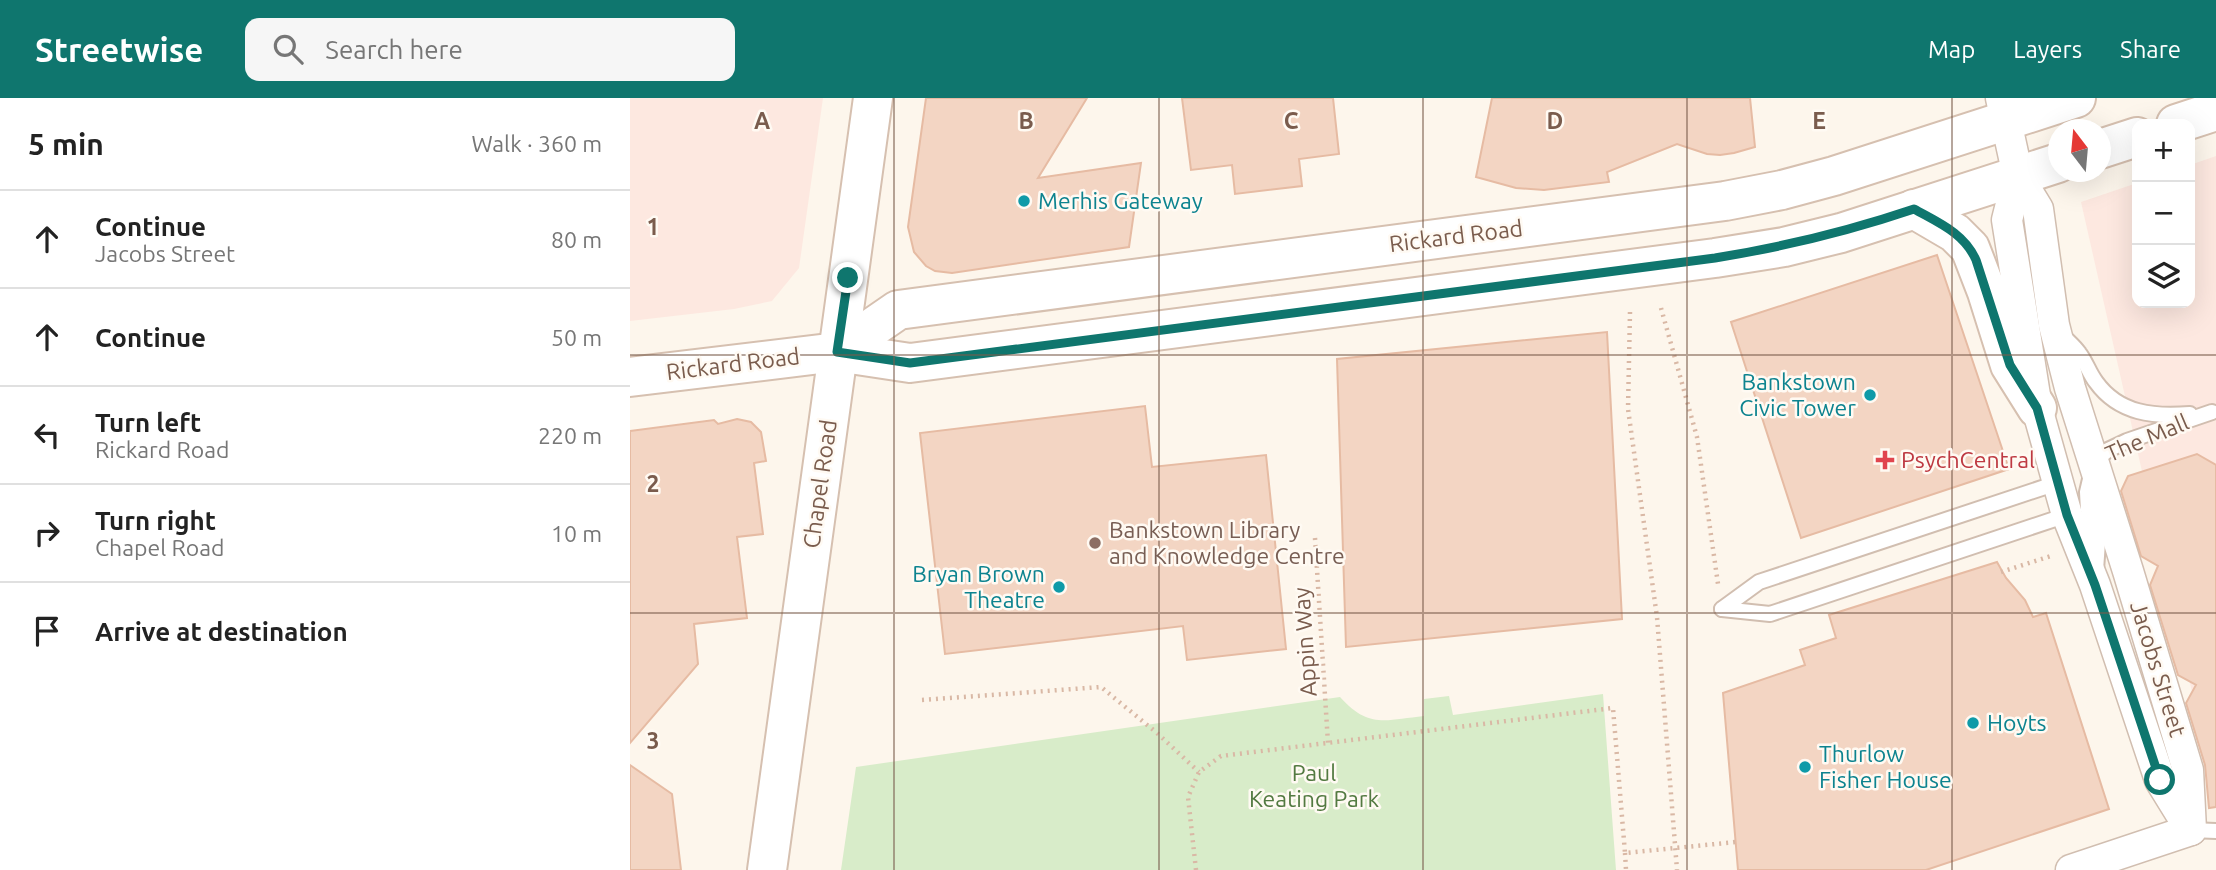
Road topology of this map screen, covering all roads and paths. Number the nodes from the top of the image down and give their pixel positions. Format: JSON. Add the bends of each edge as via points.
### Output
{"nodes":[{"id":1,"x":873,"y":98,"type":"edge"},
{"id":2,"x":2076,"y":98,"type":"edge"},
{"id":3,"x":2003,"y":110,"type":"edge"},
{"id":4,"x":2216,"y":111,"type":"edge"},
{"id":5,"x":2191,"y":119,"type":"edge"},
{"id":6,"x":2132,"y":139,"type":"edge"},
{"id":7,"x":2111,"y":146,"type":"edge"},
{"id":8,"x":2048,"y":166,"type":"edge"},
{"id":9,"x":2018,"y":176,"type":"junction"},
{"id":10,"x":1914,"y":209,"type":"junction"},
{"id":11,"x":1661,"y":308,"type":"dead end"},
{"id":12,"x":1630,"y":312,"type":"dead end"},
{"id":13,"x":2054,"y":325,"type":"junction"},
{"id":14,"x":837,"y":352,"type":"junction"},
{"id":15,"x":630,"y":377,"type":"edge"},
{"id":16,"x":2037,"y":408,"type":"junction"},
{"id":17,"x":2094,"y":462,"type":"junction"},
{"id":18,"x":2057,"y":483,"type":"junction"},
{"id":19,"x":2067,"y":515,"type":"junction"},
{"id":20,"x":1315,"y":538,"type":"dead end"},
{"id":21,"x":2051,"y":556,"type":"dead end"},
{"id":22,"x":2001,"y":572,"type":"dead end"},
{"id":23,"x":2095,"y":585,"type":"junction"},
{"id":24,"x":1722,"y":609,"type":"junction"},
{"id":25,"x":922,"y":700,"type":"dead end"},
{"id":26,"x":1328,"y":743,"type":"junction"},
{"id":27,"x":1199,"y":772,"type":"junction"},
{"id":28,"x":2204,"y":830,"type":"edge"},
{"id":29,"x":1736,"y":842,"type":"dead end"},
{"id":30,"x":1675,"y":849,"type":"junction"},
{"id":31,"x":1625,"y":853,"type":"junction"},
{"id":32,"x":767,"y":870,"type":"edge"},
{"id":33,"x":1196,"y":870,"type":"edge"},
{"id":34,"x":1626,"y":870,"type":"edge"},
{"id":35,"x":1677,"y":870,"type":"edge"},
{"id":36,"x":2071,"y":870,"type":"edge"}],
"edges":[{"from":1,"to":14,"type":"main road","name":"Chapel Road"},
{"from":2,"to":3,"type":"main road","name":"Rickard Road"},
{"from":3,"to":9,"type":"street","name":"Jacobs Street"},
{"from":3,"to":14,"type":"main road","name":"Rickard Road","via":[[1834,176],[1782,190],[898,310]]},
{"from":4,"to":5,"type":"main road"},
{"from":6,"to":7,"type":"main road"},
{"from":8,"to":9,"type":"main road","name":"Rickard Road"},
{"from":9,"to":10,"type":"main road","name":"Rickard Road"},
{"from":9,"to":13,"type":"street","name":"Jacobs Street","via":[[2038,209]]},
{"from":9,"to":16,"type":"street","name":"Jacobs Street","via":[[2007,220]]},
{"from":10,"to":14,"type":"main road","name":"Rickard Road","via":[[1784,247],[1636,269],[910,363]]},
{"from":10,"to":16,"type":"main road","via":[[1955,233],[1970,248],[2010,365]]},
{"from":11,"to":24,"type":"path","via":[[1697,437]]},
{"from":12,"to":30,"type":"path","via":[[1628,409],[1657,617]]},
{"from":13,"to":17,"type":"street","name":"Jacobs Street"},
{"from":13,"to":17,"type":"lane","name":"The Mall","via":[[2110,400],[2134,412],[2170,416],[2212,412],[2127,441]]},
{"from":14,"to":15,"type":"main road","name":"Rickard Road"},
{"from":14,"to":32,"type":"main road","name":"Chapel Road"},
{"from":16,"to":18,"type":"street","name":"Jacobs Street"},
{"from":17,"to":23,"type":"lane","name":"The Mall","via":[[2087,492],[2098,542]]},
{"from":17,"to":28,"type":"street","name":"Jacobs Street"},
{"from":18,"to":19,"type":"street","name":"Jacobs Street"},
{"from":18,"to":24,"type":"lane","via":[[1759,582]]},
{"from":19,"to":23,"type":"street","name":"Jacobs Street"},
{"from":19,"to":24,"type":"lane","via":[[1770,614]]},
{"from":20,"to":26,"type":"path","name":"Appin Way"},
{"from":21,"to":22,"type":"path"},
{"from":23,"to":28,"type":"street","name":"Jacobs Street","via":[[2160,780]]},
{"from":25,"to":27,"type":"path","via":[[1101,687]]},
{"from":26,"to":27,"type":"path","via":[[1221,756]]},
{"from":26,"to":31,"type":"path","via":[[1614,708]]},
{"from":27,"to":33,"type":"path","via":[[1188,797]]},
{"from":28,"to":36,"type":"street"},
{"from":29,"to":30,"type":"path"},
{"from":30,"to":31,"type":"path"},
{"from":30,"to":35,"type":"path"},
{"from":31,"to":34,"type":"path"}]}
